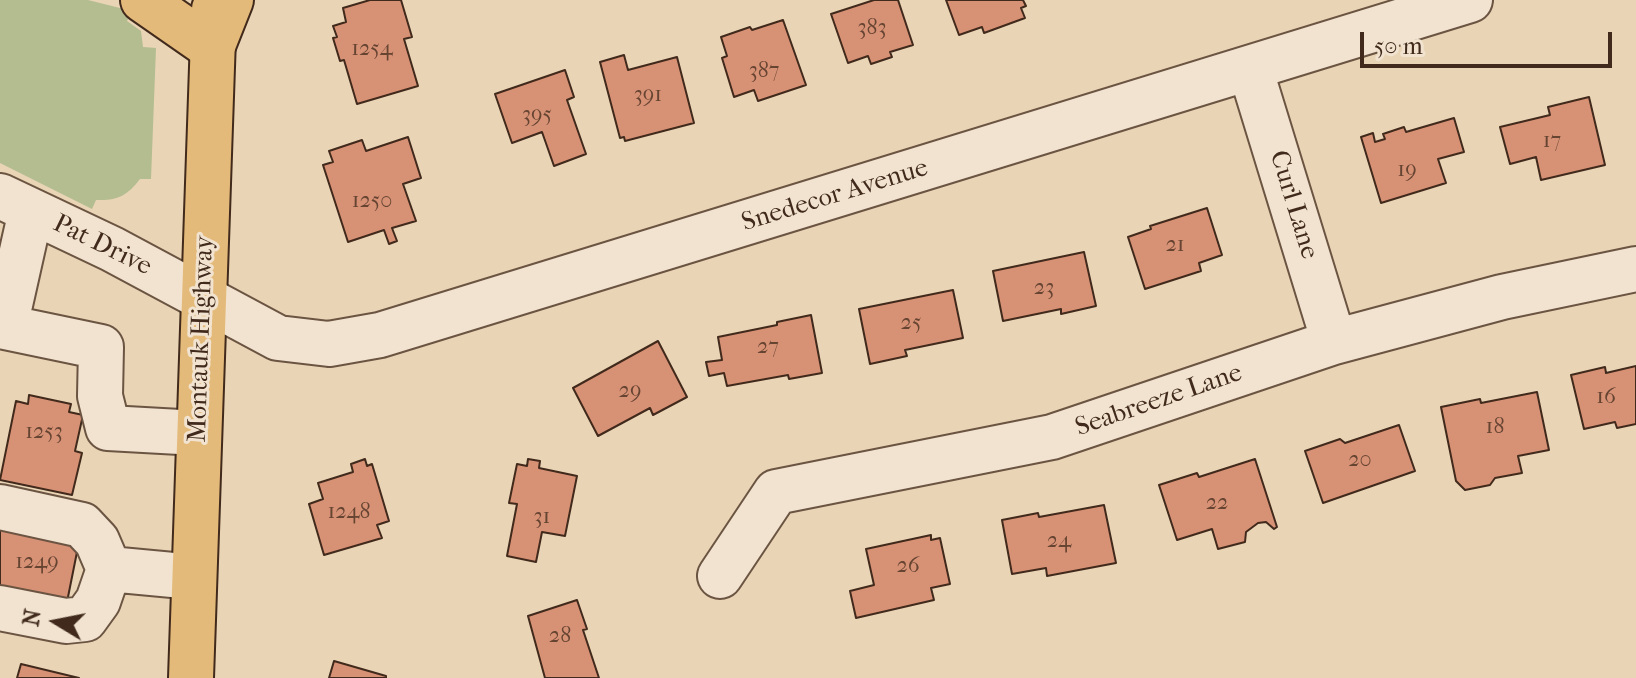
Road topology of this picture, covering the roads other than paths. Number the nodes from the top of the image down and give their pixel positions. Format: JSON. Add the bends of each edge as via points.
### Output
{"nodes":[{"id":1,"x":143,"y":0,"type":"edge"},
{"id":2,"x":214,"y":0,"type":"edge"},
{"id":3,"x":231,"y":0,"type":"edge"},
{"id":4,"x":1470,"y":0,"type":"edge"},
{"id":5,"x":212,"y":48,"type":"junction"},
{"id":6,"x":1250,"y":68,"type":"junction"},
{"id":7,"x":15,"y":204,"type":"edge"},
{"id":8,"x":1636,"y":269,"type":"edge"},
{"id":9,"x":203,"y":297,"type":"junction"},
{"id":10,"x":1334,"y":342,"type":"junction"},
{"id":11,"x":198,"y":433,"type":"junction"},
{"id":12,"x":0,"y":507,"type":"edge"},
{"id":13,"x":109,"y":569,"type":"junction"},
{"id":14,"x":720,"y":576,"type":"dead end"},
{"id":15,"x":194,"y":577,"type":"junction"},
{"id":16,"x":0,"y":608,"type":"edge"},
{"id":17,"x":191,"y":678,"type":"edge"}],
"edges":[{"from":1,"to":5,"type":"main road"},
{"from":2,"to":5,"type":"main road","name":"Montauk Highway"},
{"from":3,"to":5,"type":"main road"},
{"from":4,"to":6,"type":"street","name":"Snedecor Avenue"},
{"from":5,"to":9,"type":"main road","name":"Montauk Highway"},
{"from":6,"to":9,"type":"street","name":"Snedecor Avenue","via":[[363,339],[329,344],[278,338]]},
{"from":6,"to":10,"type":"street","name":"Curl Lane"},
{"from":7,"to":9,"type":"street","name":"Pat Drive"},
{"from":7,"to":11,"type":"street","via":[[5,327],[101,347],[100,396],[108,428]]},
{"from":8,"to":10,"type":"street","name":"Seabreeze Lane","via":[[1502,297]]},
{"from":9,"to":11,"type":"main road","name":"Montauk Highway"},
{"from":10,"to":14,"type":"street","name":"Seabreeze Lane","via":[[1052,437],[776,492]]},
{"from":11,"to":15,"type":"main road","name":"Montauk Highway"},
{"from":12,"to":13,"type":"street","via":[[82,525],[97,541]]},
{"from":13,"to":15,"type":"street"},
{"from":13,"to":16,"type":"street","via":[[85,619],[66,621]]},
{"from":15,"to":17,"type":"main road","name":"Montauk Highway"}]}
